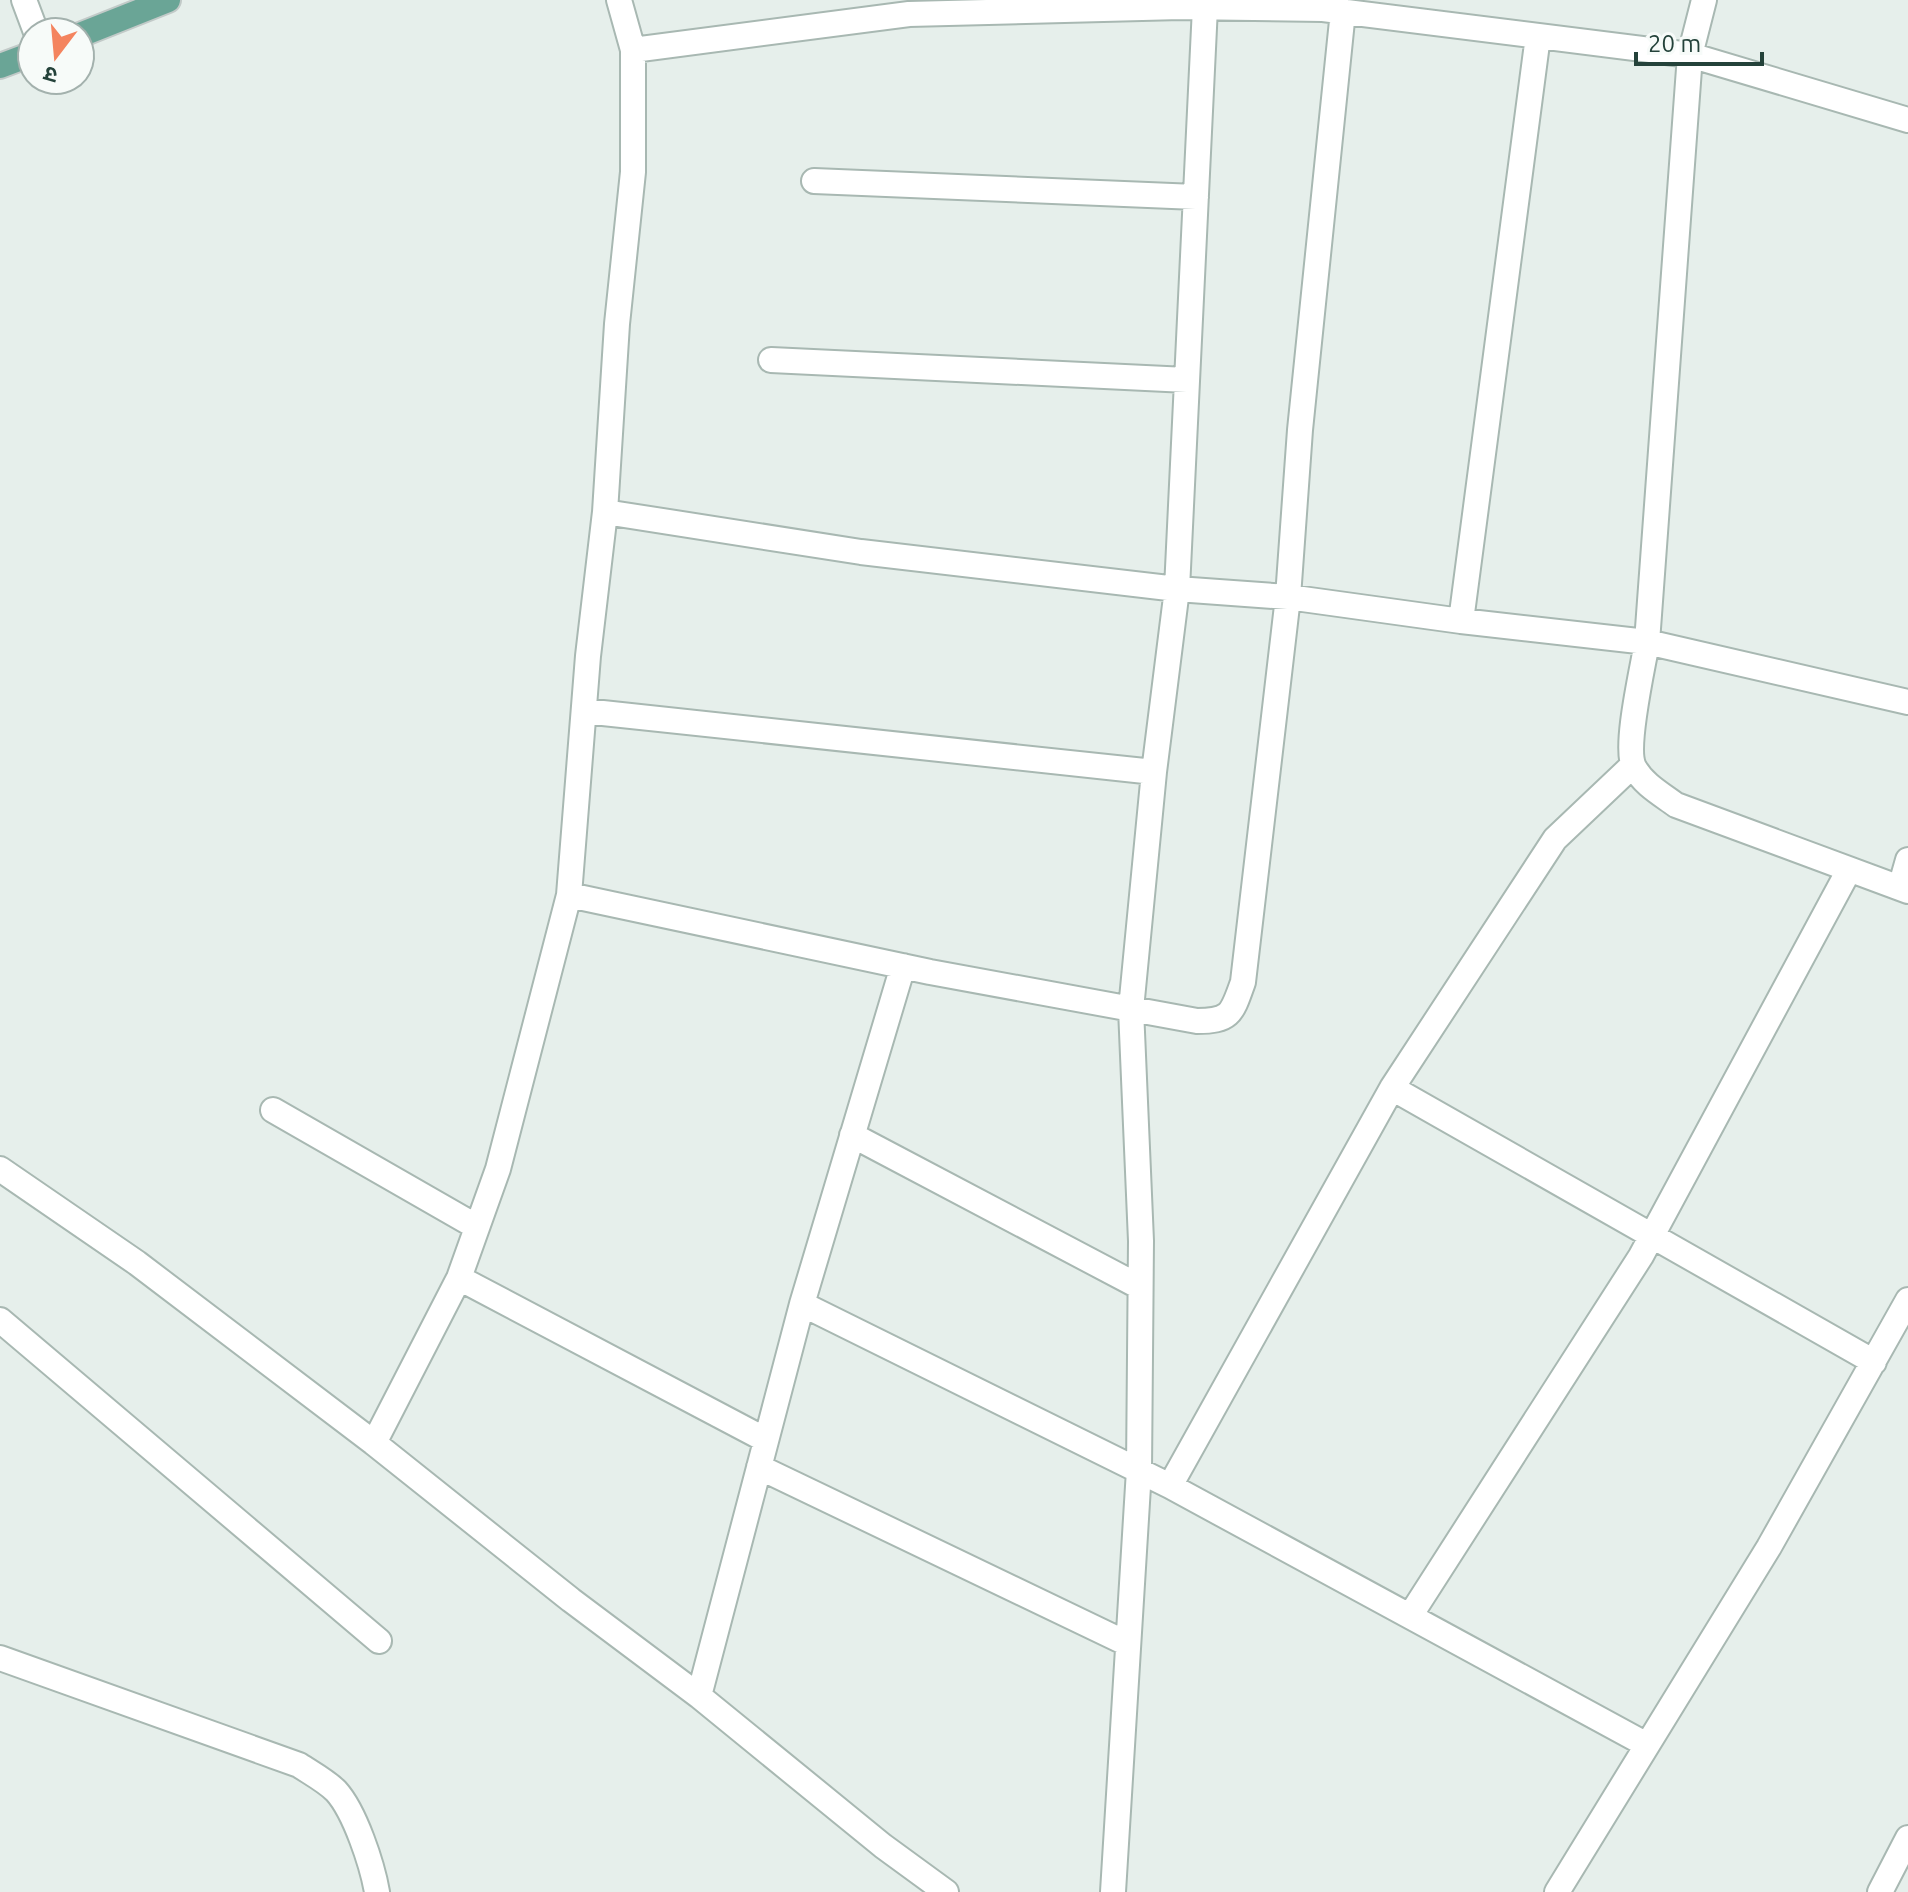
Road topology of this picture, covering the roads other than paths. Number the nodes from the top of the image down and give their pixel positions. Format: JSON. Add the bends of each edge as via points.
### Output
{"nodes":[{"id":1,"x":168,"y":0,"type":"edge"},
{"id":2,"x":619,"y":0,"type":"edge"},
{"id":3,"x":1704,"y":0,"type":"edge"},
{"id":4,"x":1205,"y":7,"type":"junction"},
{"id":5,"x":1343,"y":11,"type":"junction"},
{"id":6,"x":96,"y":29,"type":"edge"},
{"id":7,"x":1538,"y":36,"type":"junction"},
{"id":8,"x":633,"y":50,"type":"junction"},
{"id":9,"x":1690,"y":55,"type":"junction"},
{"id":10,"x":1908,"y":120,"type":"edge"},
{"id":11,"x":814,"y":181,"type":"dead end"},
{"id":12,"x":1196,"y":197,"type":"junction"},
{"id":13,"x":771,"y":360,"type":"dead end"},
{"id":14,"x":1187,"y":380,"type":"junction"},
{"id":15,"x":605,"y":512,"type":"junction"},
{"id":16,"x":1177,"y":589,"type":"junction"},
{"id":17,"x":1288,"y":597,"type":"junction"},
{"id":18,"x":1461,"y":621,"type":"junction"},
{"id":19,"x":1647,"y":642,"type":"junction"},
{"id":20,"x":1908,"y":702,"type":"edge"},
{"id":21,"x":584,"y":711,"type":"junction"},
{"id":22,"x":1633,"y":765,"type":"junction"},
{"id":23,"x":1154,"y":772,"type":"junction"},
{"id":24,"x":1908,"y":860,"type":"edge"},
{"id":25,"x":1849,"y":870,"type":"junction"},
{"id":26,"x":1904,"y":889,"type":"edge"},
{"id":27,"x":569,"y":895,"type":"junction"},
{"id":28,"x":903,"y":966,"type":"junction"},
{"id":29,"x":1131,"y":1009,"type":"junction"},
{"id":30,"x":1392,"y":1088,"type":"junction"},
{"id":31,"x":273,"y":1110,"type":"dead end"},
{"id":32,"x":852,"y":1135,"type":"junction"},
{"id":33,"x":0,"y":1169,"type":"edge"},
{"id":34,"x":477,"y":1227,"type":"junction"},
{"id":35,"x":1652,"y":1236,"type":"junction"},
{"id":36,"x":459,"y":1278,"type":"junction"},
{"id":37,"x":1140,"y":1287,"type":"junction"},
{"id":38,"x":1908,"y":1300,"type":"edge"},
{"id":39,"x":802,"y":1304,"type":"junction"},
{"id":40,"x":0,"y":1320,"type":"edge"},
{"id":41,"x":1874,"y":1362,"type":"junction"},
{"id":42,"x":766,"y":1440,"type":"junction"},
{"id":43,"x":374,"y":1443,"type":"junction"},
{"id":44,"x":759,"y":1467,"type":"junction"},
{"id":45,"x":1139,"y":1470,"type":"junction"},
{"id":46,"x":1170,"y":1486,"type":"junction"},
{"id":47,"x":1410,"y":1616,"type":"junction"},
{"id":48,"x":379,"y":1641,"type":"dead end"},
{"id":49,"x":1128,"y":1644,"type":"junction"},
{"id":50,"x":0,"y":1658,"type":"edge"},
{"id":51,"x":699,"y":1696,"type":"junction"},
{"id":52,"x":1647,"y":1745,"type":"junction"},
{"id":53,"x":1908,"y":1838,"type":"edge"},
{"id":54,"x":377,"y":1892,"type":"edge"},
{"id":55,"x":946,"y":1892,"type":"edge"},
{"id":56,"x":1113,"y":1892,"type":"edge"},
{"id":57,"x":1557,"y":1892,"type":"edge"},
{"id":58,"x":1880,"y":1892,"type":"edge"}],
"edges":[{"from":1,"to":6,"type":"main road"},
{"from":2,"to":8,"type":"street"},
{"from":3,"to":9,"type":"street"},
{"from":4,"to":5,"type":"street"},
{"from":4,"to":8,"type":"street","via":[[909,14]]},
{"from":4,"to":12,"type":"street"},
{"from":5,"to":7,"type":"street"},
{"from":5,"to":17,"type":"street"},
{"from":7,"to":9,"type":"street"},
{"from":7,"to":18,"type":"street"},
{"from":8,"to":15,"type":"street","via":[[633,172]]},
{"from":9,"to":10,"type":"street"},
{"from":9,"to":19,"type":"street"},
{"from":11,"to":12,"type":"street"},
{"from":12,"to":14,"type":"street"},
{"from":13,"to":14,"type":"street"},
{"from":14,"to":16,"type":"street"},
{"from":15,"to":16,"type":"street","via":[[861,552]]},
{"from":15,"to":21,"type":"street"},
{"from":16,"to":17,"type":"street"},
{"from":16,"to":23,"type":"street"},
{"from":17,"to":18,"type":"street"},
{"from":17,"to":29,"type":"street","via":[[1237,1000],[1218,1021]]},
{"from":18,"to":19,"type":"street"},
{"from":19,"to":20,"type":"street"},
{"from":19,"to":22,"type":"street","via":[[1632,734]]},
{"from":21,"to":23,"type":"street"},
{"from":21,"to":27,"type":"street"},
{"from":22,"to":25,"type":"street","via":[[1676,805]]},
{"from":22,"to":30,"type":"street","via":[[1555,839]]},
{"from":23,"to":29,"type":"street"},
{"from":24,"to":26,"type":"street"},
{"from":25,"to":26,"type":"street"},
{"from":25,"to":35,"type":"street"},
{"from":27,"to":28,"type":"street"},
{"from":27,"to":34,"type":"street","via":[[498,1169]]},
{"from":28,"to":29,"type":"street"},
{"from":28,"to":32,"type":"street"},
{"from":29,"to":37,"type":"street"},
{"from":30,"to":35,"type":"street"},
{"from":30,"to":46,"type":"street"},
{"from":31,"to":34,"type":"street"},
{"from":32,"to":37,"type":"street"},
{"from":32,"to":39,"type":"street"},
{"from":33,"to":43,"type":"street","via":[[137,1263]]},
{"from":34,"to":36,"type":"street"},
{"from":35,"to":41,"type":"street"},
{"from":35,"to":47,"type":"street"},
{"from":36,"to":42,"type":"street"},
{"from":36,"to":43,"type":"street"},
{"from":37,"to":45,"type":"street"},
{"from":38,"to":41,"type":"street"},
{"from":39,"to":42,"type":"street"},
{"from":39,"to":45,"type":"street"},
{"from":40,"to":48,"type":"street"},
{"from":41,"to":52,"type":"street"},
{"from":42,"to":44,"type":"street"},
{"from":43,"to":51,"type":"street"},
{"from":44,"to":49,"type":"street"},
{"from":44,"to":51,"type":"street"},
{"from":45,"to":46,"type":"street"},
{"from":45,"to":49,"type":"street"},
{"from":46,"to":47,"type":"street"},
{"from":47,"to":52,"type":"street"},
{"from":49,"to":56,"type":"street"},
{"from":50,"to":54,"type":"street","via":[[299,1765],[336,1792],[352,1819]]},
{"from":51,"to":55,"type":"street"},
{"from":52,"to":57,"type":"street"},
{"from":53,"to":58,"type":"street"}]}
